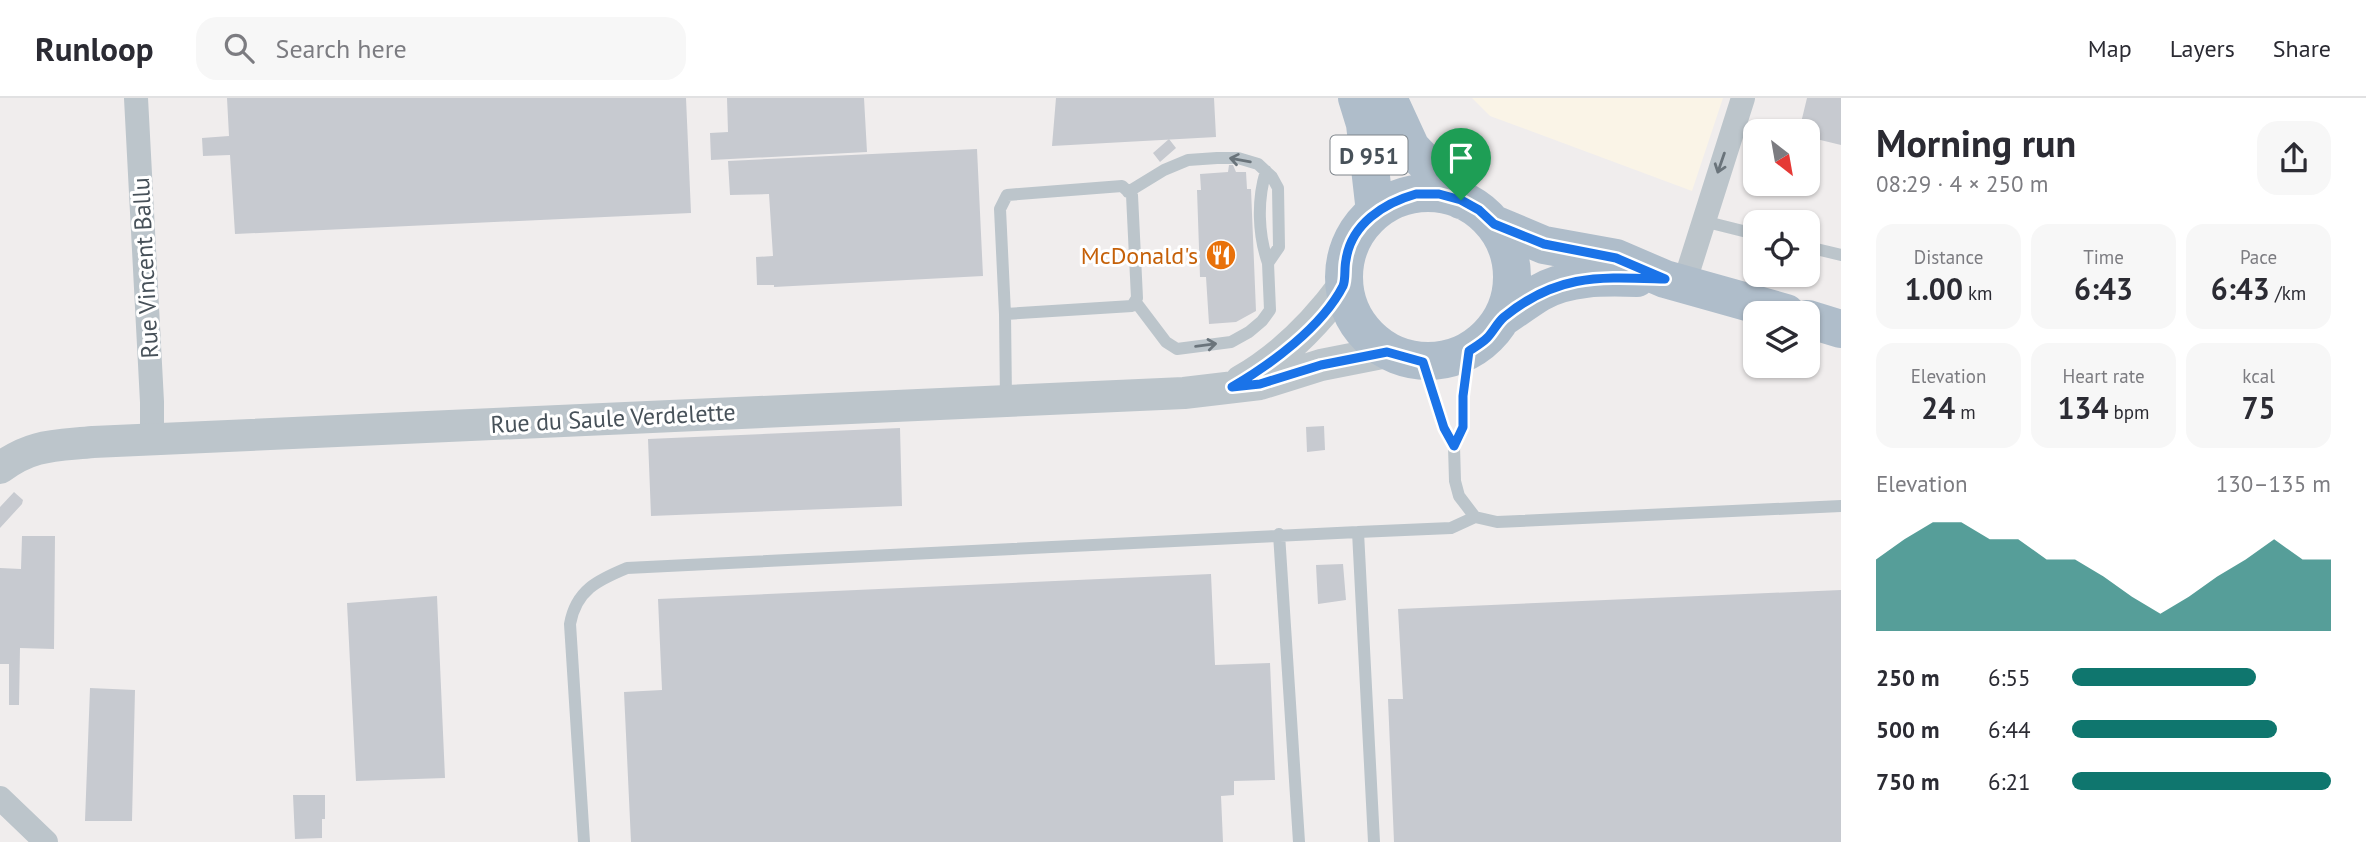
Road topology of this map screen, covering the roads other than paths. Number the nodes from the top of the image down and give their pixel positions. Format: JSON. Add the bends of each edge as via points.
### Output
{"nodes":[{"id":1,"x":136,"y":98,"type":"edge"},
{"id":2,"x":1357,"y":98,"type":"edge"},
{"id":3,"x":1388,"y":98,"type":"edge"},
{"id":4,"x":1743,"y":98,"type":"edge"},
{"id":5,"x":1128,"y":192,"type":"junction"},
{"id":6,"x":1461,"y":200,"type":"junction"},
{"id":7,"x":1375,"y":212,"type":"junction"},
{"id":8,"x":1703,"y":221,"type":"junction"},
{"id":9,"x":1494,"y":224,"type":"junction"},
{"id":10,"x":1743,"y":231,"type":"edge"},
{"id":11,"x":1820,"y":250,"type":"edge"},
{"id":12,"x":1841,"y":256,"type":"edge"},
{"id":13,"x":1674,"y":282,"type":"junction"},
{"id":14,"x":1344,"y":285,"type":"junction"},
{"id":15,"x":1135,"y":301,"type":"junction"},
{"id":16,"x":1743,"y":301,"type":"edge"},
{"id":17,"x":1005,"y":314,"type":"junction"},
{"id":18,"x":1502,"y":318,"type":"junction"},
{"id":19,"x":1820,"y":323,"type":"edge"},
{"id":20,"x":1841,"y":329,"type":"edge"},
{"id":21,"x":1469,"y":351,"type":"junction"},
{"id":22,"x":1387,"y":352,"type":"junction"},
{"id":23,"x":1423,"y":362,"type":"junction"},
{"id":24,"x":1232,"y":387,"type":"junction"},
{"id":25,"x":1006,"y":401,"type":"junction"},
{"id":26,"x":152,"y":439,"type":"junction"},
{"id":27,"x":1454,"y":446,"type":"junction"},
{"id":28,"x":0,"y":468,"type":"edge"},
{"id":29,"x":1841,"y":506,"type":"edge"},
{"id":30,"x":1475,"y":517,"type":"junction"},
{"id":31,"x":1358,"y":532,"type":"junction"},
{"id":32,"x":1279,"y":534,"type":"junction"},
{"id":33,"x":0,"y":798,"type":"edge"},
{"id":34,"x":46,"y":842,"type":"edge"},
{"id":35,"x":584,"y":842,"type":"edge"},
{"id":36,"x":1298,"y":842,"type":"edge"},
{"id":37,"x":1374,"y":842,"type":"edge"}],
"edges":[{"from":1,"to":26,"type":"street","name":"Rue Vincent Ballu"},
{"from":2,"to":7,"type":"main road","number":"D 951","via":[[1365,124]]},
{"from":3,"to":6,"type":"main road","number":"D 951","via":[[1411,148]]},
{"from":4,"to":8,"type":"street","one_way":true},
{"from":5,"to":15,"type":"lane","via":[[1132,195]]},
{"from":15,"to":5,"type":"lane","one_way":true,"via":[[1166,342],[1177,349],[1231,342],[1262,321],[1270,310],[1260,191],[1266,171],[1238,158],[1188,160]]},
{"from":5,"to":17,"type":"lane","via":[[1122,186],[1007,195],[1000,209]]},
{"from":6,"to":7,"type":"main road","via":[[1416,194]]},
{"from":6,"to":9,"type":"main road"},
{"from":7,"to":14,"type":"main road","via":[[1356,233],[1346,257]]},
{"from":8,"to":10,"type":"lane"},
{"from":8,"to":13,"type":"street"},
{"from":9,"to":13,"type":"main road","via":[[1544,244],[1616,258]]},
{"from":9,"to":18,"type":"main road","via":[[1506,245],[1512,270],[1511,295]]},
{"from":11,"to":12,"type":"lane"},
{"from":13,"to":16,"type":"main road"},
{"from":13,"to":18,"type":"main road","via":[[1602,277],[1573,281],[1541,292]]},
{"from":14,"to":22,"type":"main road","via":[[1350,311],[1365,334]]},
{"from":14,"to":24,"type":"street","name":"Rue du Saule Verdelette","via":[[1306,332]]},
{"from":15,"to":17,"type":"lane","via":[[1132,306]]},
{"from":17,"to":25,"type":"lane"},
{"from":18,"to":21,"type":"main road","via":[[1486,339]]},
{"from":19,"to":20,"type":"main road"},
{"from":21,"to":23,"type":"main road"},
{"from":21,"to":27,"type":"lane","via":[[1463,427]]},
{"from":22,"to":23,"type":"main road"},
{"from":22,"to":24,"type":"street","name":"Rue du Saule Verdelette"},
{"from":23,"to":27,"type":"lane"},
{"from":24,"to":25,"type":"street","name":"Rue du Saule Verdelette"},
{"from":25,"to":26,"type":"street","name":"Rue du Saule Verdelette"},
{"from":26,"to":28,"type":"street","name":"Rue du Saule Verdelette","via":[[40,447]]},
{"from":27,"to":30,"type":"lane","via":[[1457,489]]},
{"from":29,"to":30,"type":"lane","via":[[1497,522]]},
{"from":30,"to":31,"type":"lane","via":[[1451,528]]},
{"from":31,"to":32,"type":"lane"},
{"from":31,"to":37,"type":"lane"},
{"from":32,"to":35,"type":"lane","via":[[627,568],[598,580],[582,595],[569,624]]},
{"from":32,"to":36,"type":"lane"},
{"from":33,"to":34,"type":"street"}]}
